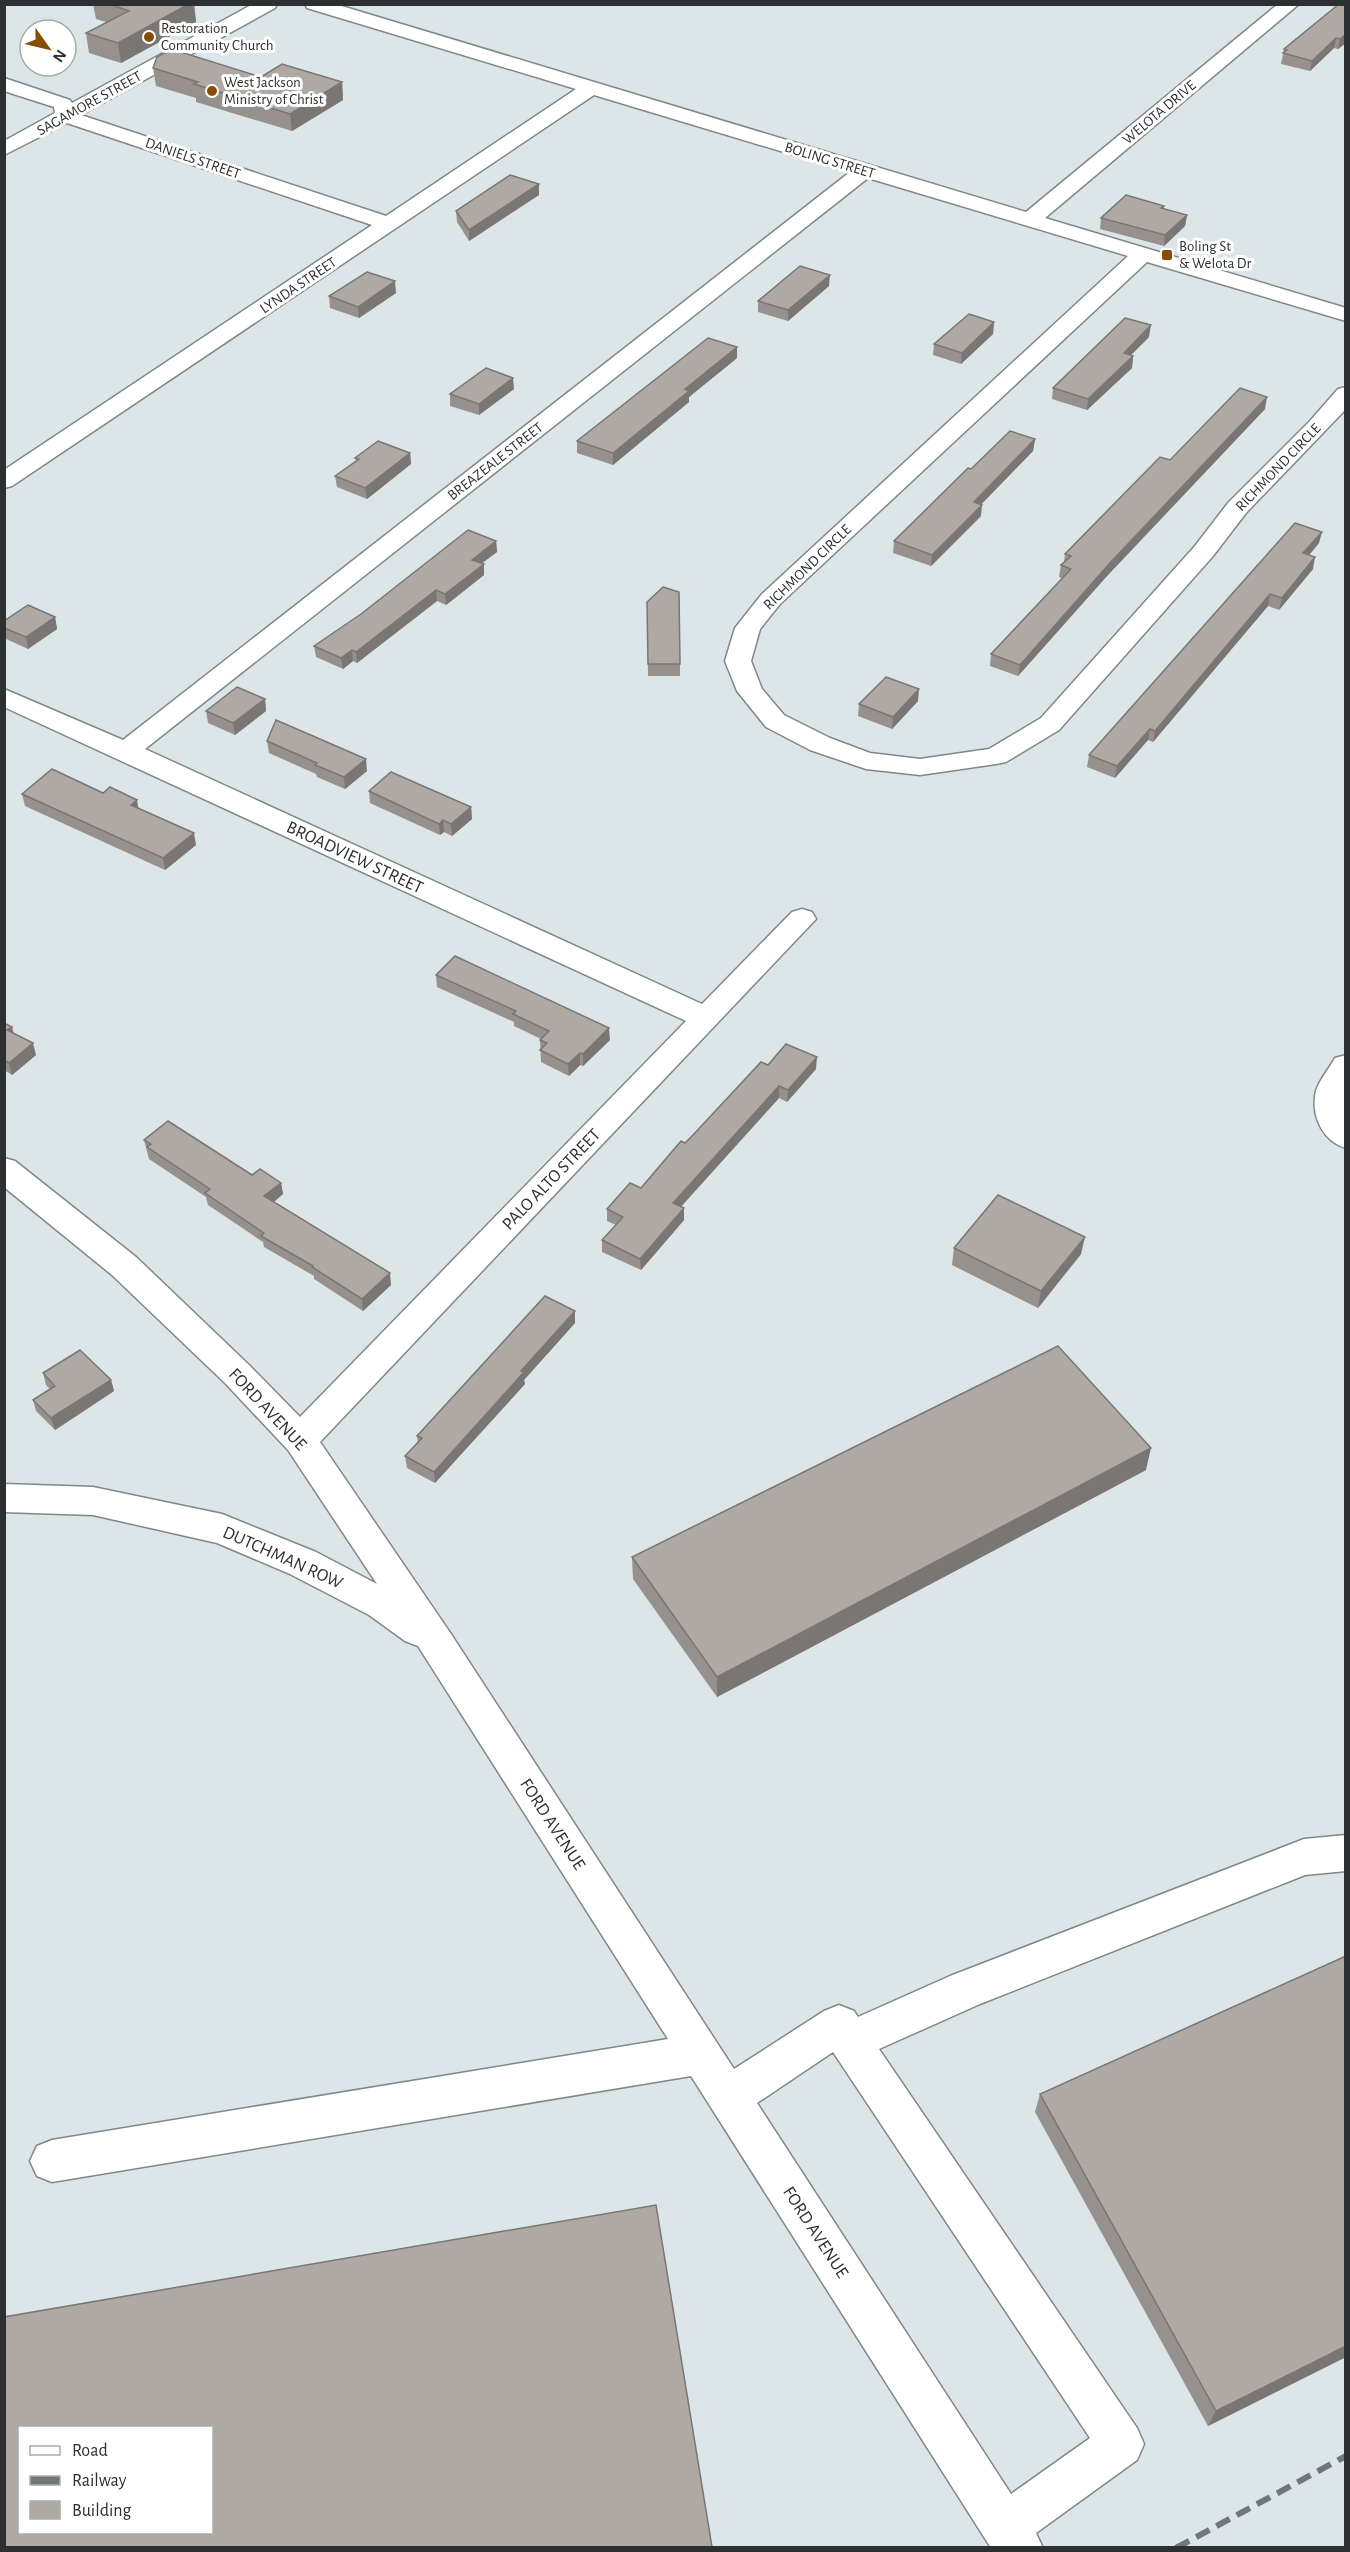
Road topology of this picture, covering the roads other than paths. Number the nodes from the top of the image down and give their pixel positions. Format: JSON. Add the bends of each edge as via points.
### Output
{"nodes":[{"id":1,"x":268,"y":4,"type":"edge"},
{"id":2,"x":314,"y":4,"type":"edge"},
{"id":3,"x":1290,"y":4,"type":"edge"},
{"id":4,"x":4,"y":84,"type":"edge"},
{"id":5,"x":591,"y":88,"type":"junction"},
{"id":6,"x":66,"y":116,"type":"junction"},
{"id":7,"x":4,"y":149,"type":"edge"},
{"id":8,"x":864,"y":171,"type":"junction"},
{"id":9,"x":1029,"y":220,"type":"junction"},
{"id":10,"x":389,"y":224,"type":"junction"},
{"id":11,"x":1143,"y":254,"type":"junction"},
{"id":12,"x":1346,"y":315,"type":"edge"},
{"id":13,"x":1346,"y":394,"type":"edge"},
{"id":14,"x":4,"y":481,"type":"edge"},
{"id":15,"x":4,"y":697,"type":"edge"},
{"id":16,"x":126,"y":751,"type":"junction"},
{"id":17,"x":802,"y":919,"type":"dead end"},
{"id":18,"x":705,"y":1018,"type":"junction"},
{"id":19,"x":1346,"y":1066,"type":"edge"},
{"id":20,"x":1346,"y":1137,"type":"edge"},
{"id":21,"x":4,"y":1169,"type":"edge"},
{"id":22,"x":300,"y":1440,"type":"junction"},
{"id":23,"x":4,"y":1498,"type":"edge"},
{"id":24,"x":438,"y":1646,"type":"junction"},
{"id":25,"x":1346,"y":1853,"type":"edge"},
{"id":26,"x":850,"y":2041,"type":"junction"},
{"id":27,"x":701,"y":2054,"type":"junction"},
{"id":28,"x":728,"y":2097,"type":"junction"},
{"id":29,"x":52,"y":2161,"type":"dead end"},
{"id":30,"x":1013,"y":2537,"type":"edge"}],
"edges":[{"from":1,"to":6,"type":"street","name":"SAGAMORE STREET"},
{"from":2,"to":5,"type":"street","name":"BOLING STREET"},
{"from":3,"to":9,"type":"street","name":"WELOTA DRIVE"},
{"from":4,"to":6,"type":"street","name":"DANIELS STREET","via":[[63,104]]},
{"from":5,"to":8,"type":"street","name":"BOLING STREET"},
{"from":5,"to":10,"type":"street","name":"LYNDA STREET"},
{"from":6,"to":7,"type":"street","name":"SAGAMORE STREET"},
{"from":6,"to":10,"type":"street","name":"DANIELS STREET"},
{"from":8,"to":9,"type":"street","name":"BOLING STREET"},
{"from":8,"to":16,"type":"street","name":"BREAZEALE STREET"},
{"from":9,"to":11,"type":"street","name":"BOLING STREET"},
{"from":10,"to":14,"type":"street","name":"LYNDA STREET"},
{"from":11,"to":12,"type":"street","name":"BOLING STREET"},
{"from":11,"to":13,"type":"street","name":"RICHMOND CIRCLE","via":[[758,615],[748,628],[738,661],[750,691],[775,721],[866,761],[920,767],[996,756],[1050,724],[1204,551],[1237,508]]},
{"from":15,"to":16,"type":"street","name":"BROADVIEW STREET"},
{"from":16,"to":18,"type":"street","name":"BROADVIEW STREET"},
{"from":17,"to":18,"type":"street","name":"PALO ALTO STREET"},
{"from":18,"to":22,"type":"street","name":"PALO ALTO STREET"},
{"from":19,"to":20,"type":"street","via":[[1330,1094],[1332,1122]]},
{"from":21,"to":22,"type":"street","name":"FORD AVENUE","via":[[124,1266]]},
{"from":22,"to":24,"type":"street","name":"FORD AVENUE"},
{"from":23,"to":24,"type":"street","name":"DUTCHMAN ROW","via":[[93,1501],[222,1529],[303,1563],[382,1604]]},
{"from":24,"to":27,"type":"street","name":"FORD AVENUE"},
{"from":25,"to":26,"type":"street","via":[[1304,1857],[965,1990]]},
{"from":26,"to":28,"type":"street","via":[[839,2025]]},
{"from":26,"to":30,"type":"street","via":[[1121,2444]]},
{"from":27,"to":28,"type":"street","name":"FORD AVENUE"},
{"from":27,"to":29,"type":"street"},
{"from":28,"to":30,"type":"street","name":"FORD AVENUE"}]}
